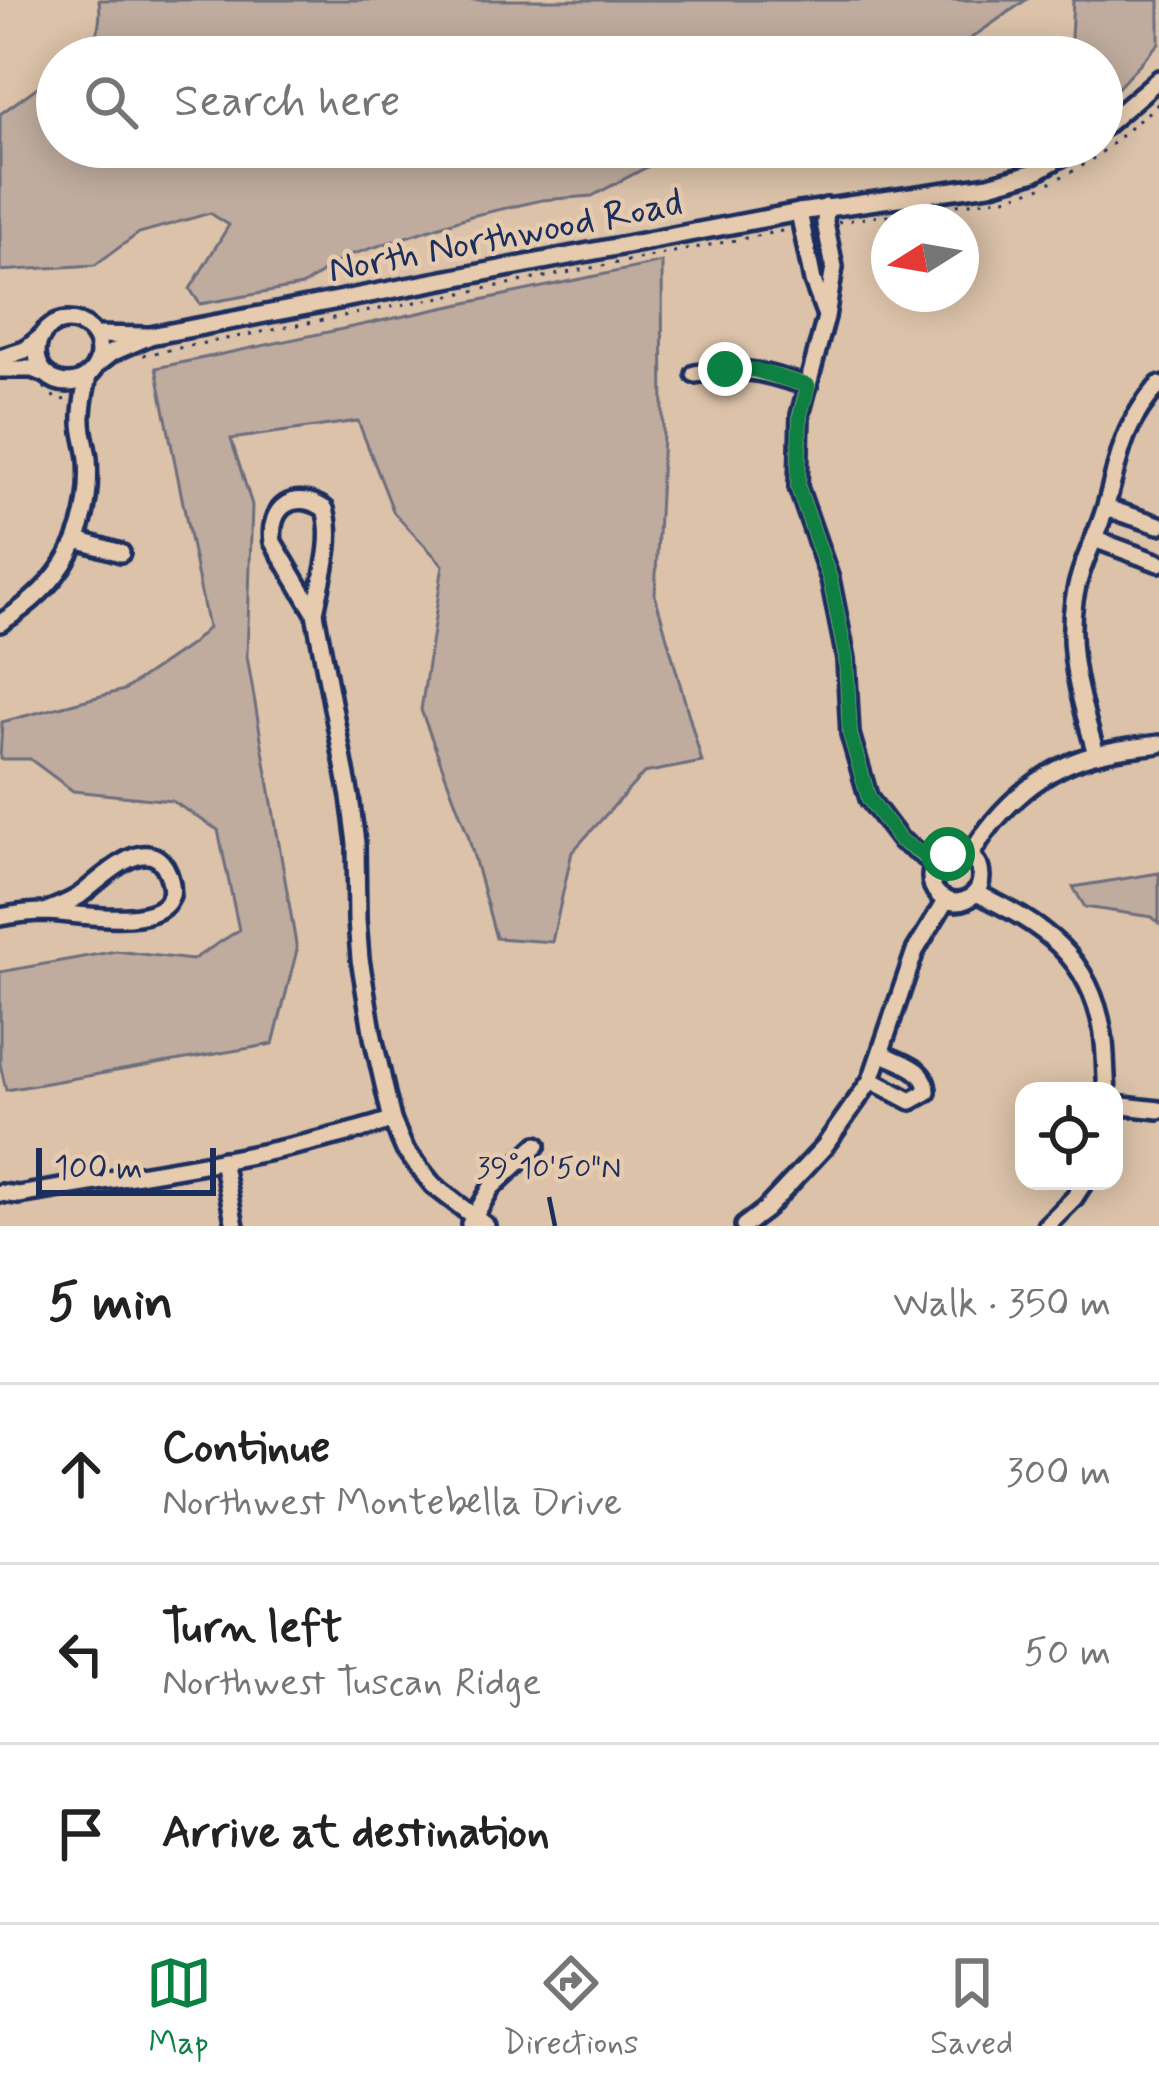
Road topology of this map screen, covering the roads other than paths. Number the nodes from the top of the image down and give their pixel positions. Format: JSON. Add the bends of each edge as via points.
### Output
{"nodes":[{"id":1,"x":1159,"y":79,"type":"edge"},
{"id":2,"x":1123,"y":110,"type":"edge"},
{"id":3,"x":1042,"y":168,"type":"edge"},
{"id":4,"x":826,"y":215,"type":"junction"},
{"id":5,"x":801,"y":219,"type":"junction"},
{"id":6,"x":826,"y":317,"type":"junction"},
{"id":7,"x":95,"y":335,"type":"junction"},
{"id":8,"x":150,"y":336,"type":"junction"},
{"id":9,"x":41,"y":338,"type":"junction"},
{"id":10,"x":0,"y":358,"type":"edge"},
{"id":11,"x":0,"y":368,"type":"edge"},
{"id":12,"x":93,"y":370,"type":"junction"},
{"id":13,"x":695,"y":374,"type":"dead end"},
{"id":14,"x":50,"y":381,"type":"junction"},
{"id":15,"x":808,"y":386,"type":"junction"},
{"id":16,"x":1159,"y":386,"type":"edge"},
{"id":17,"x":77,"y":397,"type":"junction"},
{"id":18,"x":1106,"y":508,"type":"junction"},
{"id":19,"x":1159,"y":525,"type":"edge"},
{"id":20,"x":1094,"y":539,"type":"junction"},
{"id":21,"x":77,"y":540,"type":"junction"},
{"id":22,"x":121,"y":553,"type":"dead end"},
{"id":23,"x":1159,"y":562,"type":"edge"},
{"id":24,"x":315,"y":613,"type":"junction"},
{"id":25,"x":0,"y":623,"type":"edge"},
{"id":26,"x":1159,"y":744,"type":"edge"},
{"id":27,"x":1096,"y":754,"type":"junction"},
{"id":28,"x":970,"y":856,"type":"junction"},
{"id":29,"x":935,"y":863,"type":"junction"},
{"id":30,"x":976,"y":893,"type":"junction"},
{"id":31,"x":946,"y":900,"type":"junction"},
{"id":32,"x":45,"y":912,"type":"junction"},
{"id":33,"x":0,"y":917,"type":"edge"},
{"id":34,"x":881,"y":1053,"type":"junction"},
{"id":35,"x":871,"y":1080,"type":"junction"},
{"id":36,"x":1106,"y":1082,"type":"edge"},
{"id":37,"x":1123,"y":1106,"type":"edge"},
{"id":38,"x":1159,"y":1110,"type":"edge"},
{"id":39,"x":392,"y":1120,"type":"junction"},
{"id":40,"x":537,"y":1144,"type":"dead end"},
{"id":41,"x":222,"y":1160,"type":"junction"},
{"id":42,"x":1079,"y":1190,"type":"edge"},
{"id":43,"x":0,"y":1193,"type":"edge"},
{"id":44,"x":476,"y":1223,"type":"edge"},
{"id":45,"x":235,"y":1226,"type":"edge"},
{"id":46,"x":744,"y":1226,"type":"edge"},
{"id":47,"x":1046,"y":1226,"type":"edge"}],
"edges":[{"from":1,"to":2,"type":"street"},
{"from":3,"to":4,"type":"street","name":"North Northwood Road"},
{"from":4,"to":5,"type":"street","name":"North Northwood Road"},
{"from":4,"to":6,"type":"street","via":[[834,266]]},
{"from":5,"to":6,"type":"street"},
{"from":5,"to":8,"type":"street","name":"North Northwood Road"},
{"from":6,"to":15,"type":"street"},
{"from":7,"to":8,"type":"street","name":"North Northwood Road"},
{"from":7,"to":9,"type":"street","via":[[63,321]]},
{"from":7,"to":12,"type":"street"},
{"from":8,"to":12,"type":"street","name":"North Northwood Road","via":[[111,352]]},
{"from":9,"to":10,"type":"street"},
{"from":9,"to":14,"type":"street","via":[[38,358]]},
{"from":11,"to":14,"type":"street","via":[[32,369]]},
{"from":12,"to":14,"type":"street","via":[[78,382]]},
{"from":12,"to":17,"type":"street"},
{"from":13,"to":15,"type":"street","via":[[755,370]]},
{"from":14,"to":17,"type":"street"},
{"from":15,"to":29,"type":"street","via":[[798,487],[830,579],[850,734],[869,799],[900,840]]},
{"from":16,"to":18,"type":"street","via":[[1138,408],[1119,451]]},
{"from":17,"to":21,"type":"street","via":[[89,481]]},
{"from":18,"to":19,"type":"street"},
{"from":18,"to":20,"type":"street"},
{"from":20,"to":23,"type":"street"},
{"from":20,"to":27,"type":"street","via":[[1080,573],[1071,643]]},
{"from":21,"to":22,"type":"street"},
{"from":21,"to":25,"type":"street","via":[[42,592]]},
{"from":24,"to":24,"type":"street","via":[[329,521],[313,501],[288,502],[276,514],[273,542]]},
{"from":24,"to":39,"type":"street","via":[[356,843],[360,959]]},
{"from":26,"to":27,"type":"street"},
{"from":27,"to":28,"type":"street","via":[[1045,776],[1003,809]]},
{"from":28,"to":29,"type":"street","via":[[956,852]]},
{"from":28,"to":30,"type":"street","via":[[982,878]]},
{"from":29,"to":31,"type":"street","via":[[934,888]]},
{"from":30,"to":31,"type":"street"},
{"from":30,"to":36,"type":"street","via":[[1024,916],[1067,953],[1098,1011]]},
{"from":31,"to":34,"type":"street","via":[[915,951]]},
{"from":32,"to":32,"type":"street","via":[[148,914],[164,906],[170,882],[158,859],[132,856]]},
{"from":32,"to":33,"type":"street"},
{"from":34,"to":35,"type":"street"},
{"from":34,"to":35,"type":"street","via":[[920,1072],[927,1092],[911,1101]]},
{"from":35,"to":46,"type":"street","via":[[824,1148]]},
{"from":37,"to":38,"type":"street"},
{"from":39,"to":41,"type":"street"},
{"from":39,"to":44,"type":"street","via":[[433,1185]]},
{"from":40,"to":44,"type":"street","via":[[491,1188]]},
{"from":41,"to":43,"type":"street"},
{"from":41,"to":45,"type":"street"},
{"from":42,"to":47,"type":"street"}]}
